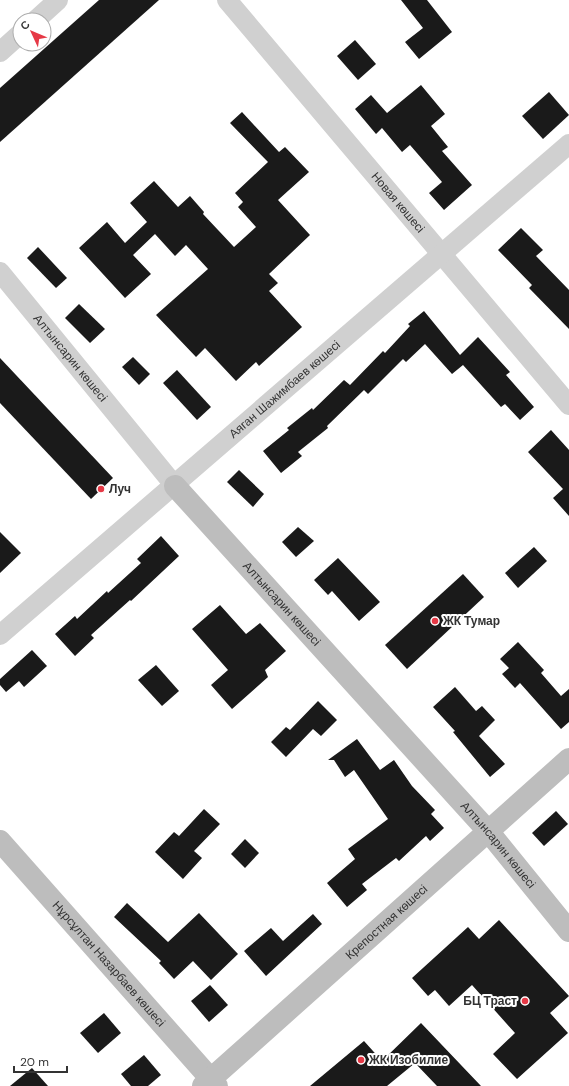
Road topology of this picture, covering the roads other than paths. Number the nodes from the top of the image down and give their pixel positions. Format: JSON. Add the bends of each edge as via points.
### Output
{"nodes":[{"id":1,"x":58,"y":0,"type":"edge"},
{"id":2,"x":227,"y":0,"type":"edge"},
{"id":3,"x":45,"y":12,"type":"edge"},
{"id":4,"x":12,"y":41,"type":"edge"},
{"id":5,"x":0,"y":52,"type":"edge"},
{"id":6,"x":569,"y":144,"type":"edge"},
{"id":7,"x":442,"y":254,"type":"junction"},
{"id":8,"x":0,"y":272,"type":"edge"},
{"id":9,"x":569,"y":405,"type":"edge"},
{"id":10,"x":175,"y":486,"type":"junction"},
{"id":11,"x":0,"y":636,"type":"edge"},
{"id":12,"x":569,"y":759,"type":"edge"},
{"id":13,"x":488,"y":831,"type":"junction"},
{"id":14,"x":0,"y":841,"type":"edge"},
{"id":15,"x":569,"y":931,"type":"edge"},
{"id":16,"x":210,"y":1084,"type":"edge"}],
"edges":[{"from":1,"to":3,"type":"street"},
{"from":2,"to":7,"type":"street","name":"Новая көшесі"},
{"from":4,"to":5,"type":"street"},
{"from":6,"to":7,"type":"street","name":"Аяган Шажимбаев көшесі"},
{"from":7,"to":9,"type":"street","name":"Новая көшесі"},
{"from":7,"to":10,"type":"street","name":"Аяган Шажимбаев көшесі"},
{"from":8,"to":10,"type":"street","name":"Алтынсарин көшесі"},
{"from":10,"to":11,"type":"street","name":"Аяган Шажимбаев көшесі"},
{"from":10,"to":13,"type":"street","name":"Алтынсарин көшесі"},
{"from":12,"to":13,"type":"street","name":"Крепостная көшесі"},
{"from":13,"to":15,"type":"street","name":"Алтынсарин көшесі"},
{"from":13,"to":16,"type":"street","name":"Крепостная көшесі"},
{"from":14,"to":16,"type":"street","name":"Нұрсұлтан Назарбаев көшесі"}]}
